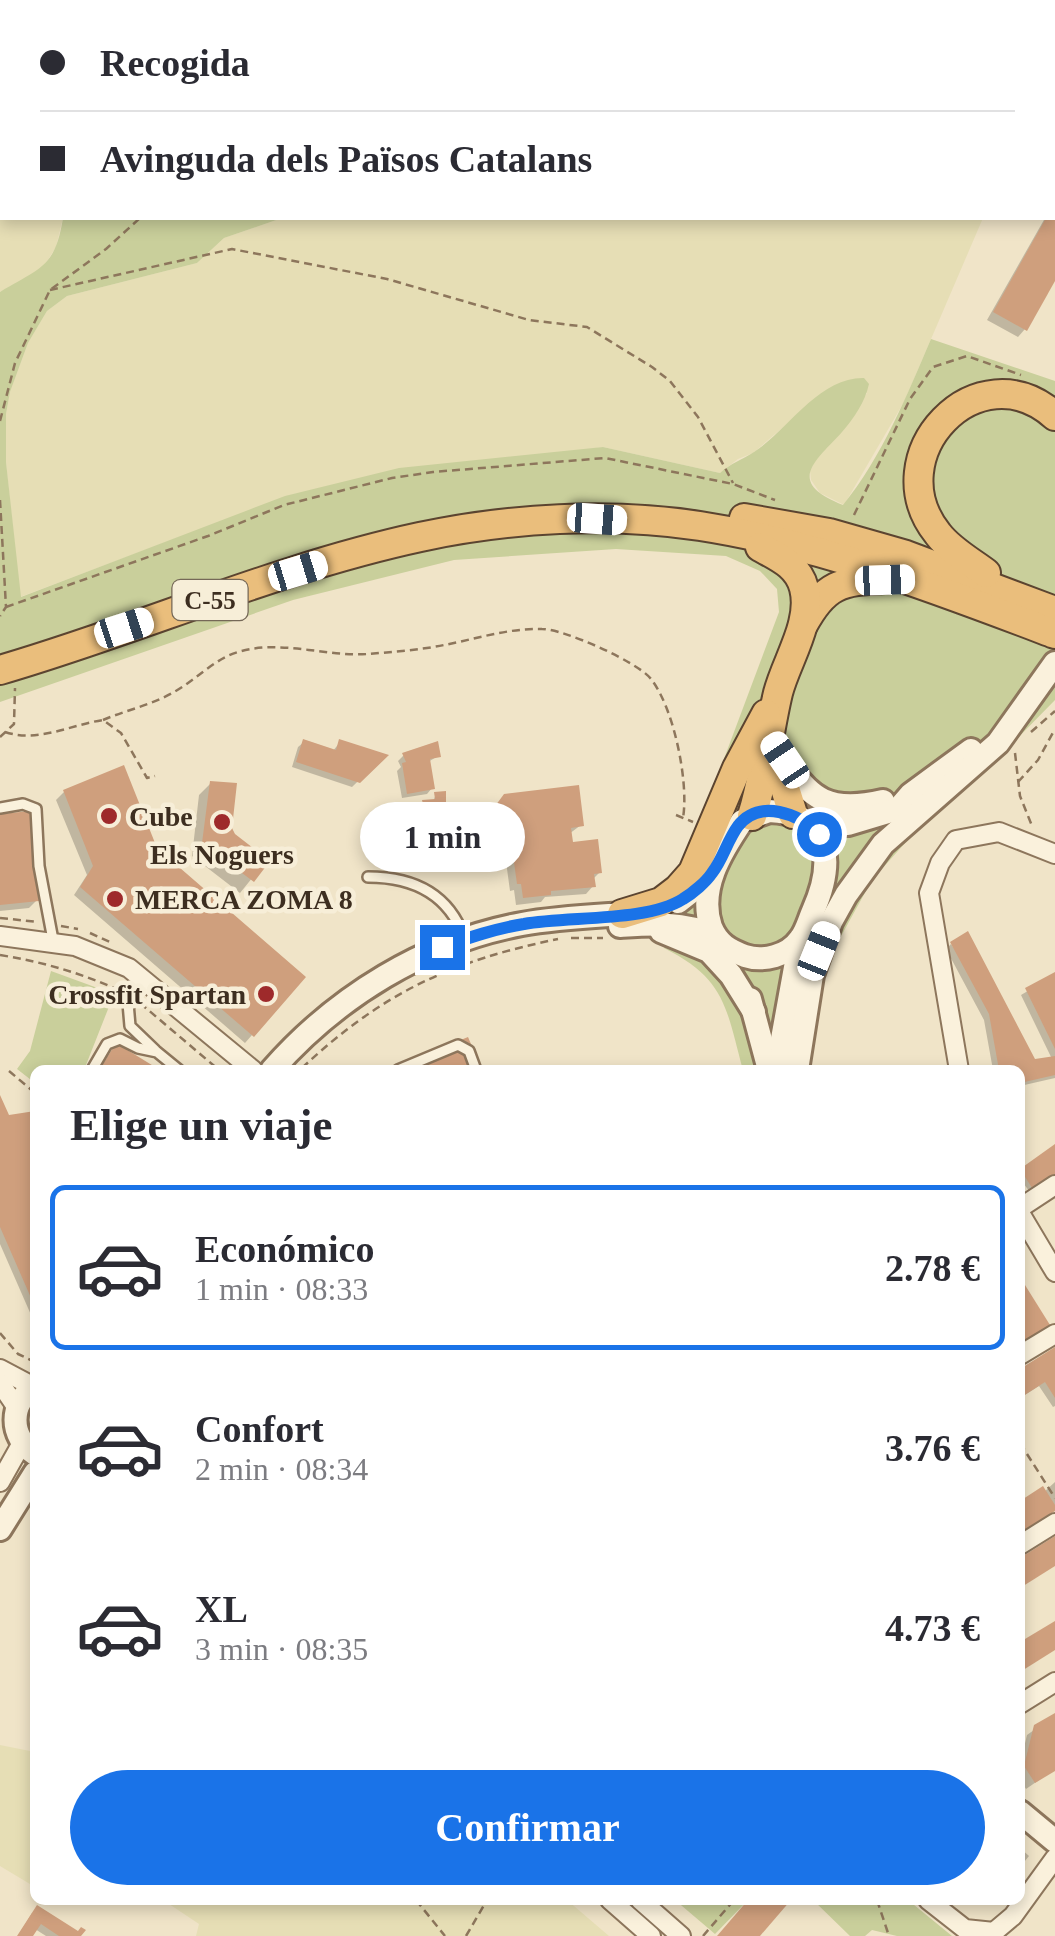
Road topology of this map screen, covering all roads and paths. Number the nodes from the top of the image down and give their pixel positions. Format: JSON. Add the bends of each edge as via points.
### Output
{"nodes":[{"id":1,"x":397,"y":0,"type":"edge"},
{"id":2,"x":412,"y":0,"type":"edge"},
{"id":3,"x":138,"y":220,"type":"edge"},
{"id":4,"x":50,"y":290,"type":"junction"},
{"id":5,"x":1030,"y":378,"type":"dead end"},
{"id":6,"x":1055,"y":416,"type":"edge"},
{"id":7,"x":0,"y":421,"type":"edge"},
{"id":8,"x":734,"y":484,"type":"junction"},
{"id":9,"x":0,"y":500,"type":"edge"},
{"id":10,"x":777,"y":501,"type":"dead end"},
{"id":11,"x":854,"y":516,"type":"dead end"},
{"id":12,"x":736,"y":534,"type":"junction"},
{"id":13,"x":907,"y":579,"type":"junction"},
{"id":14,"x":1025,"y":598,"type":"junction"},
{"id":15,"x":6,"y":607,"type":"junction"},
{"id":16,"x":1055,"y":610,"type":"edge"},
{"id":17,"x":0,"y":616,"type":"edge"},
{"id":18,"x":800,"y":630,"type":"junction"},
{"id":19,"x":1055,"y":634,"type":"edge"},
{"id":20,"x":0,"y":652,"type":"edge"},
{"id":21,"x":1051,"y":671,"type":"edge"},
{"id":22,"x":8,"y":678,"type":"edge"},
{"id":23,"x":778,"y":690,"type":"junction"},
{"id":24,"x":1024,"y":707,"type":"junction"},
{"id":25,"x":1055,"y":711,"type":"edge"},
{"id":26,"x":103,"y":720,"type":"junction"},
{"id":27,"x":1055,"y":729,"type":"edge"},
{"id":28,"x":5,"y":732,"type":"junction"},
{"id":29,"x":0,"y":737,"type":"edge"},
{"id":30,"x":770,"y":738,"type":"junction"},
{"id":31,"x":1019,"y":742,"type":"junction"},
{"id":32,"x":1006,"y":752,"type":"dead end"},
{"id":33,"x":155,"y":776,"type":"dead end"},
{"id":34,"x":1017,"y":783,"type":"junction"},
{"id":35,"x":910,"y":794,"type":"junction"},
{"id":36,"x":0,"y":808,"type":"edge"},
{"id":37,"x":752,"y":816,"type":"junction"},
{"id":38,"x":683,"y":818,"type":"dead end"},
{"id":39,"x":801,"y":818,"type":"junction"},
{"id":40,"x":1028,"y":842,"type":"junction"},
{"id":41,"x":883,"y":844,"type":"junction"},
{"id":42,"x":1055,"y":854,"type":"edge"},
{"id":43,"x":711,"y":876,"type":"junction"},
{"id":44,"x":368,"y":877,"type":"dead end"},
{"id":45,"x":818,"y":900,"type":"junction"},
{"id":46,"x":623,"y":926,"type":"junction"},
{"id":47,"x":0,"y":936,"type":"edge"},
{"id":48,"x":53,"y":940,"type":"junction"},
{"id":49,"x":800,"y":940,"type":"junction"},
{"id":50,"x":721,"y":942,"type":"junction"},
{"id":51,"x":467,"y":944,"type":"junction"},
{"id":52,"x":0,"y":954,"type":"edge"},
{"id":53,"x":144,"y":980,"type":"junction"},
{"id":54,"x":132,"y":996,"type":"junction"},
{"id":55,"x":754,"y":1012,"type":"junction"},
{"id":56,"x":157,"y":1052,"type":"junction"},
{"id":57,"x":95,"y":1065,"type":"edge"},
{"id":58,"x":172,"y":1065,"type":"edge"},
{"id":59,"x":213,"y":1065,"type":"edge"},
{"id":60,"x":246,"y":1065,"type":"edge"},
{"id":61,"x":277,"y":1065,"type":"edge"},
{"id":62,"x":291,"y":1065,"type":"edge"},
{"id":63,"x":305,"y":1065,"type":"edge"},
{"id":64,"x":410,"y":1065,"type":"edge"},
{"id":65,"x":474,"y":1065,"type":"edge"},
{"id":66,"x":768,"y":1065,"type":"edge"},
{"id":67,"x":783,"y":1065,"type":"edge"},
{"id":68,"x":799,"y":1065,"type":"edge"},
{"id":69,"x":959,"y":1065,"type":"edge"},
{"id":70,"x":9,"y":1071,"type":"dead end"},
{"id":71,"x":30,"y":1089,"type":"edge"},
{"id":72,"x":1055,"y":1184,"type":"edge"},
{"id":73,"x":1025,"y":1206,"type":"edge"},
{"id":74,"x":1025,"y":1219,"type":"edge"},
{"id":75,"x":1055,"y":1272,"type":"edge"},
{"id":76,"x":0,"y":1333,"type":"edge"},
{"id":77,"x":1055,"y":1334,"type":"edge"},
{"id":78,"x":1025,"y":1352,"type":"edge"},
{"id":79,"x":30,"y":1360,"type":"edge"},
{"id":80,"x":0,"y":1369,"type":"edge"},
{"id":81,"x":0,"y":1383,"type":"edge"},
{"id":82,"x":30,"y":1384,"type":"edge"},
{"id":83,"x":30,"y":1391,"type":"edge"},
{"id":84,"x":17,"y":1408,"type":"junction"},
{"id":85,"x":1025,"y":1451,"type":"edge"},
{"id":86,"x":30,"y":1457,"type":"edge"},
{"id":87,"x":30,"y":1460,"type":"edge"},
{"id":88,"x":30,"y":1461,"type":"edge"},
{"id":89,"x":0,"y":1482,"type":"edge"},
{"id":90,"x":1055,"y":1498,"type":"edge"},
{"id":91,"x":1055,"y":1523,"type":"edge"},
{"id":92,"x":0,"y":1529,"type":"edge"},
{"id":93,"x":1025,"y":1541,"type":"edge"},
{"id":94,"x":1055,"y":1682,"type":"edge"},
{"id":95,"x":1025,"y":1701,"type":"edge"},
{"id":96,"x":1025,"y":1816,"type":"edge"},
{"id":97,"x":1055,"y":1842,"type":"edge"},
{"id":98,"x":1055,"y":1858,"type":"edge"},
{"id":99,"x":1025,"y":1899,"type":"edge"},
{"id":100,"x":420,"y":1905,"type":"edge"},
{"id":101,"x":484,"y":1905,"type":"edge"},
{"id":102,"x":616,"y":1905,"type":"edge"},
{"id":103,"x":646,"y":1905,"type":"edge"},
{"id":104,"x":730,"y":1905,"type":"edge"},
{"id":105,"x":878,"y":1905,"type":"edge"},
{"id":106,"x":934,"y":1905,"type":"edge"},
{"id":107,"x":1020,"y":1905,"type":"edge"},
{"id":108,"x":444,"y":1936,"type":"edge"},
{"id":109,"x":466,"y":1936,"type":"edge"},
{"id":110,"x":652,"y":1936,"type":"edge"},
{"id":111,"x":681,"y":1936,"type":"edge"},
{"id":112,"x":703,"y":1936,"type":"edge"},
{"id":113,"x":890,"y":1936,"type":"edge"}],
"edges":[{"from":1,"to":2,"type":"path"},
{"from":3,"to":4,"type":"path"},
{"from":4,"to":7,"type":"path","via":[[15,364]]},
{"from":4,"to":8,"type":"path","via":[[232,249],[387,280],[529,320],[587,327],[670,382],[698,417]]},
{"from":5,"to":11,"type":"path","via":[[967,356],[933,367],[910,399]]},
{"from":6,"to":14,"type":"highway","via":[[1015,396],[978,398],[947,414],[917,472],[925,513],[938,534]]},
{"from":8,"to":10,"type":"path"},
{"from":8,"to":15,"type":"path","via":[[605,458],[392,478],[284,505]]},
{"from":9,"to":15,"type":"path"},
{"from":12,"to":13,"type":"highway","number":"C-55"},
{"from":12,"to":18,"type":"highway","via":[[788,562],[800,577]]},
{"from":12,"to":22,"type":"highway","number":"C-55","via":[[597,519],[422,537],[270,580]]},
{"from":13,"to":18,"type":"highway","via":[[830,588]]},
{"from":13,"to":19,"type":"highway","number":"C-55"},
{"from":14,"to":16,"type":"highway","number":"C-55"},
{"from":14,"to":20,"type":"highway","number":"C-55","via":[[906,555],[713,512],[593,504],[508,508],[350,537]]},
{"from":15,"to":17,"type":"path"},
{"from":18,"to":23,"type":"highway"},
{"from":21,"to":24,"type":"street"},
{"from":22,"to":28,"type":"path","via":[[14,724]]},
{"from":23,"to":30,"type":"highway"},
{"from":23,"to":46,"type":"highway","via":[[693,872]]},
{"from":24,"to":35,"type":"street"},
{"from":24,"to":41,"type":"street","via":[[998,743]]},
{"from":25,"to":31,"type":"path"},
{"from":26,"to":28,"type":"path","via":[[42,736]]},
{"from":26,"to":33,"type":"path","via":[[121,734],[147,778]]},
{"from":26,"to":38,"type":"path","via":[[167,696],[244,650],[366,654],[548,629],[648,675],[669,719],[683,778]]},
{"from":27,"to":34,"type":"path"},
{"from":28,"to":29,"type":"path"},
{"from":30,"to":35,"type":"street","via":[[816,798],[856,806]]},
{"from":30,"to":37,"type":"highway"},
{"from":30,"to":39,"type":"highway","via":[[782,787]]},
{"from":31,"to":32,"type":"path"},
{"from":31,"to":34,"type":"path"},
{"from":34,"to":40,"type":"path","via":[[1033,823]]},
{"from":35,"to":39,"type":"street","via":[[880,817],[848,824]]},
{"from":36,"to":48,"type":"lane","via":[[36,809]]},
{"from":37,"to":39,"type":"street","via":[[769,811]]},
{"from":37,"to":43,"type":"street","via":[[742,821]]},
{"from":39,"to":45,"type":"street","via":[[826,851],[828,873]]},
{"from":40,"to":42,"type":"street"},
{"from":40,"to":69,"type":"street","via":[[999,832],[956,840],[928,893]]},
{"from":41,"to":45,"type":"street"},
{"from":41,"to":68,"type":"street","via":[[846,895],[819,951]]},
{"from":43,"to":46,"type":"street","via":[[682,900]]},
{"from":43,"to":50,"type":"street","via":[[705,904]]},
{"from":44,"to":51,"type":"lane","via":[[404,879],[428,890],[456,918]]},
{"from":45,"to":49,"type":"street"},
{"from":46,"to":50,"type":"street","via":[[668,922]]},
{"from":46,"to":51,"type":"street","via":[[522,924]]},
{"from":46,"to":55,"type":"street","via":[[664,932],[709,951]]},
{"from":46,"to":63,"type":"path","via":[[449,968],[346,1028]]},
{"from":47,"to":48,"type":"street"},
{"from":48,"to":53,"type":"street"},
{"from":49,"to":50,"type":"street","via":[[773,957],[754,959]]},
{"from":49,"to":67,"type":"street"},
{"from":50,"to":55,"type":"street"},
{"from":51,"to":61,"type":"street","via":[[412,962],[342,1004]]},
{"from":51,"to":62,"type":"street","via":[[348,1013]]},
{"from":52,"to":54,"type":"path","via":[[45,962]]},
{"from":53,"to":54,"type":"lane"},
{"from":53,"to":60,"type":"street"},
{"from":54,"to":56,"type":"lane","via":[[130,1026]]},
{"from":54,"to":59,"type":"path"},
{"from":55,"to":66,"type":"street"},
{"from":56,"to":57,"type":"lane","via":[[120,1039],[106,1044]]},
{"from":56,"to":58,"type":"lane"},
{"from":64,"to":65,"type":"lane","via":[[458,1045]]},
{"from":70,"to":71,"type":"path"},
{"from":72,"to":73,"type":"street"},
{"from":74,"to":75,"type":"street"},
{"from":76,"to":79,"type":"path"},
{"from":77,"to":78,"type":"street"},
{"from":80,"to":82,"type":"street"},
{"from":81,"to":84,"type":"street"},
{"from":83,"to":84,"type":"street"},
{"from":84,"to":86,"type":"street","via":[[16,1426]]},
{"from":85,"to":90,"type":"path"},
{"from":87,"to":89,"type":"street"},
{"from":88,"to":92,"type":"street"},
{"from":91,"to":93,"type":"street"},
{"from":94,"to":95,"type":"street"},
{"from":96,"to":97,"type":"street"},
{"from":98,"to":99,"type":"street"},
{"from":100,"to":108,"type":"path"},
{"from":101,"to":109,"type":"path"},
{"from":102,"to":110,"type":"street"},
{"from":103,"to":111,"type":"street"},
{"from":104,"to":112,"type":"path"},
{"from":105,"to":113,"type":"path"},
{"from":106,"to":107,"type":"street","via":[[965,1929],[994,1932]]}]}
